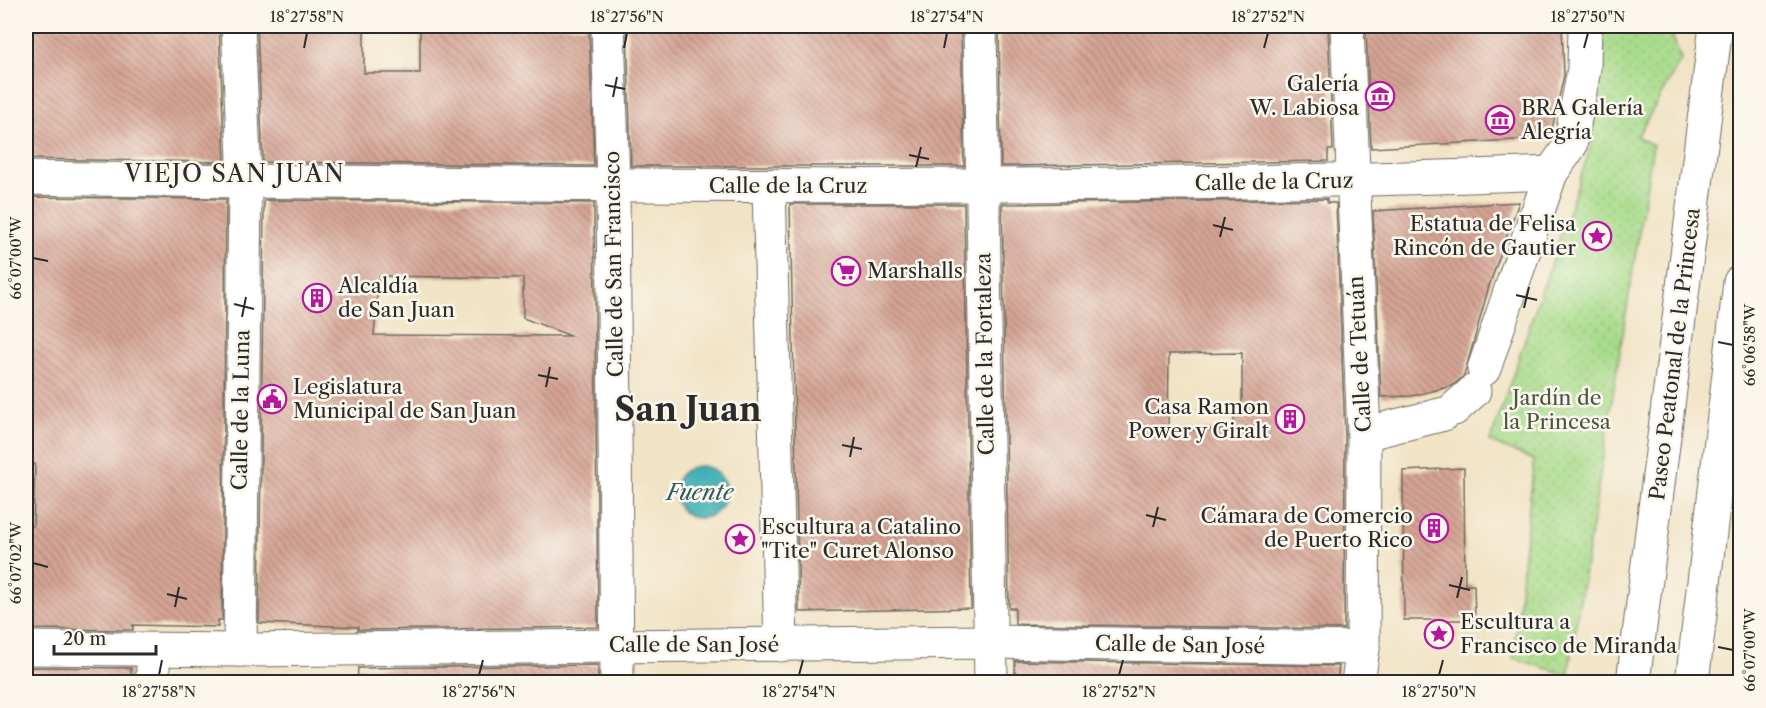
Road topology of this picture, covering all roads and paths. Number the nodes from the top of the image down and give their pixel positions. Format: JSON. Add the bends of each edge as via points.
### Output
{"nodes":[{"id":1,"x":238,"y":26,"type":"edge"},
{"id":2,"x":608,"y":26,"type":"edge"},
{"id":3,"x":980,"y":26,"type":"edge"},
{"id":4,"x":1347,"y":26,"type":"edge"},
{"id":5,"x":1585,"y":26,"type":"edge"},
{"id":6,"x":1716,"y":26,"type":"edge"},
{"id":7,"x":1551,"y":173,"type":"junction"},
{"id":8,"x":26,"y":178,"type":"edge"},
{"id":9,"x":245,"y":181,"type":"junction"},
{"id":10,"x":1352,"y":181,"type":"junction"},
{"id":11,"x":613,"y":185,"type":"junction"},
{"id":12,"x":769,"y":186,"type":"junction"},
{"id":13,"x":981,"y":186,"type":"junction"},
{"id":14,"x":1740,"y":282,"type":"edge"},
{"id":15,"x":1364,"y":434,"type":"junction"},
{"id":16,"x":991,"y":642,"type":"junction"},
{"id":17,"x":618,"y":645,"type":"junction"},
{"id":18,"x":781,"y":645,"type":"junction"},
{"id":19,"x":26,"y":648,"type":"edge"},
{"id":20,"x":1363,"y":648,"type":"junction"},
{"id":21,"x":153,"y":650,"type":"junction"},
{"id":22,"x":240,"y":650,"type":"junction"},
{"id":23,"x":153,"y":682,"type":"edge"},
{"id":24,"x":617,"y":682,"type":"edge"},
{"id":25,"x":991,"y":682,"type":"edge"},
{"id":26,"x":1358,"y":682,"type":"edge"},
{"id":27,"x":1633,"y":682,"type":"edge"},
{"id":28,"x":1692,"y":682,"type":"edge"}],
"edges":[{"from":1,"to":9,"type":"street","name":"Calle de la Luna"},
{"from":2,"to":11,"type":"street","name":"Calle de San Francisco"},
{"from":3,"to":13,"type":"street","name":"Calle de la Fortaleza"},
{"from":4,"to":10,"type":"street","name":"Calle de Tetuán"},
{"from":5,"to":7,"type":"street","via":[[1584,69],[1570,146]]},
{"from":6,"to":27,"type":"street","name":"Paseo Peatonal de la Princesa"},
{"from":7,"to":10,"type":"street","name":"Calle de la Cruz"},
{"from":7,"to":15,"type":"street","via":[[1464,396]]},
{"from":8,"to":9,"type":"street","name":"Calle de la Cruz"},
{"from":9,"to":11,"type":"street","name":"Calle de la Cruz"},
{"from":9,"to":22,"type":"street","name":"Calle de la Luna"},
{"from":10,"to":13,"type":"street","name":"Calle de la Cruz"},
{"from":10,"to":15,"type":"street","name":"Calle de Tetuán"},
{"from":11,"to":12,"type":"street","name":"Calle de la Cruz"},
{"from":11,"to":17,"type":"street","name":"Calle de San Francisco"},
{"from":12,"to":13,"type":"street","name":"Calle de la Cruz"},
{"from":12,"to":18,"type":"street"},
{"from":13,"to":16,"type":"street","name":"Calle de la Fortaleza"},
{"from":14,"to":28,"type":"street"},
{"from":15,"to":20,"type":"street","name":"Calle de Tetuán"},
{"from":16,"to":18,"type":"street","name":"Calle de San José"},
{"from":16,"to":20,"type":"street","name":"Calle de San José"},
{"from":16,"to":25,"type":"street","name":"Calle de la Fortaleza"},
{"from":17,"to":18,"type":"street","name":"Calle de San José"},
{"from":17,"to":22,"type":"street","name":"Calle de San José"},
{"from":17,"to":24,"type":"street","name":"Calle de San Francisco"},
{"from":19,"to":21,"type":"street","name":"Calle de San José"},
{"from":20,"to":26,"type":"street","name":"Calle de Tetuán"},
{"from":21,"to":22,"type":"street","name":"Calle de San José"},
{"from":21,"to":23,"type":"street"}]}
